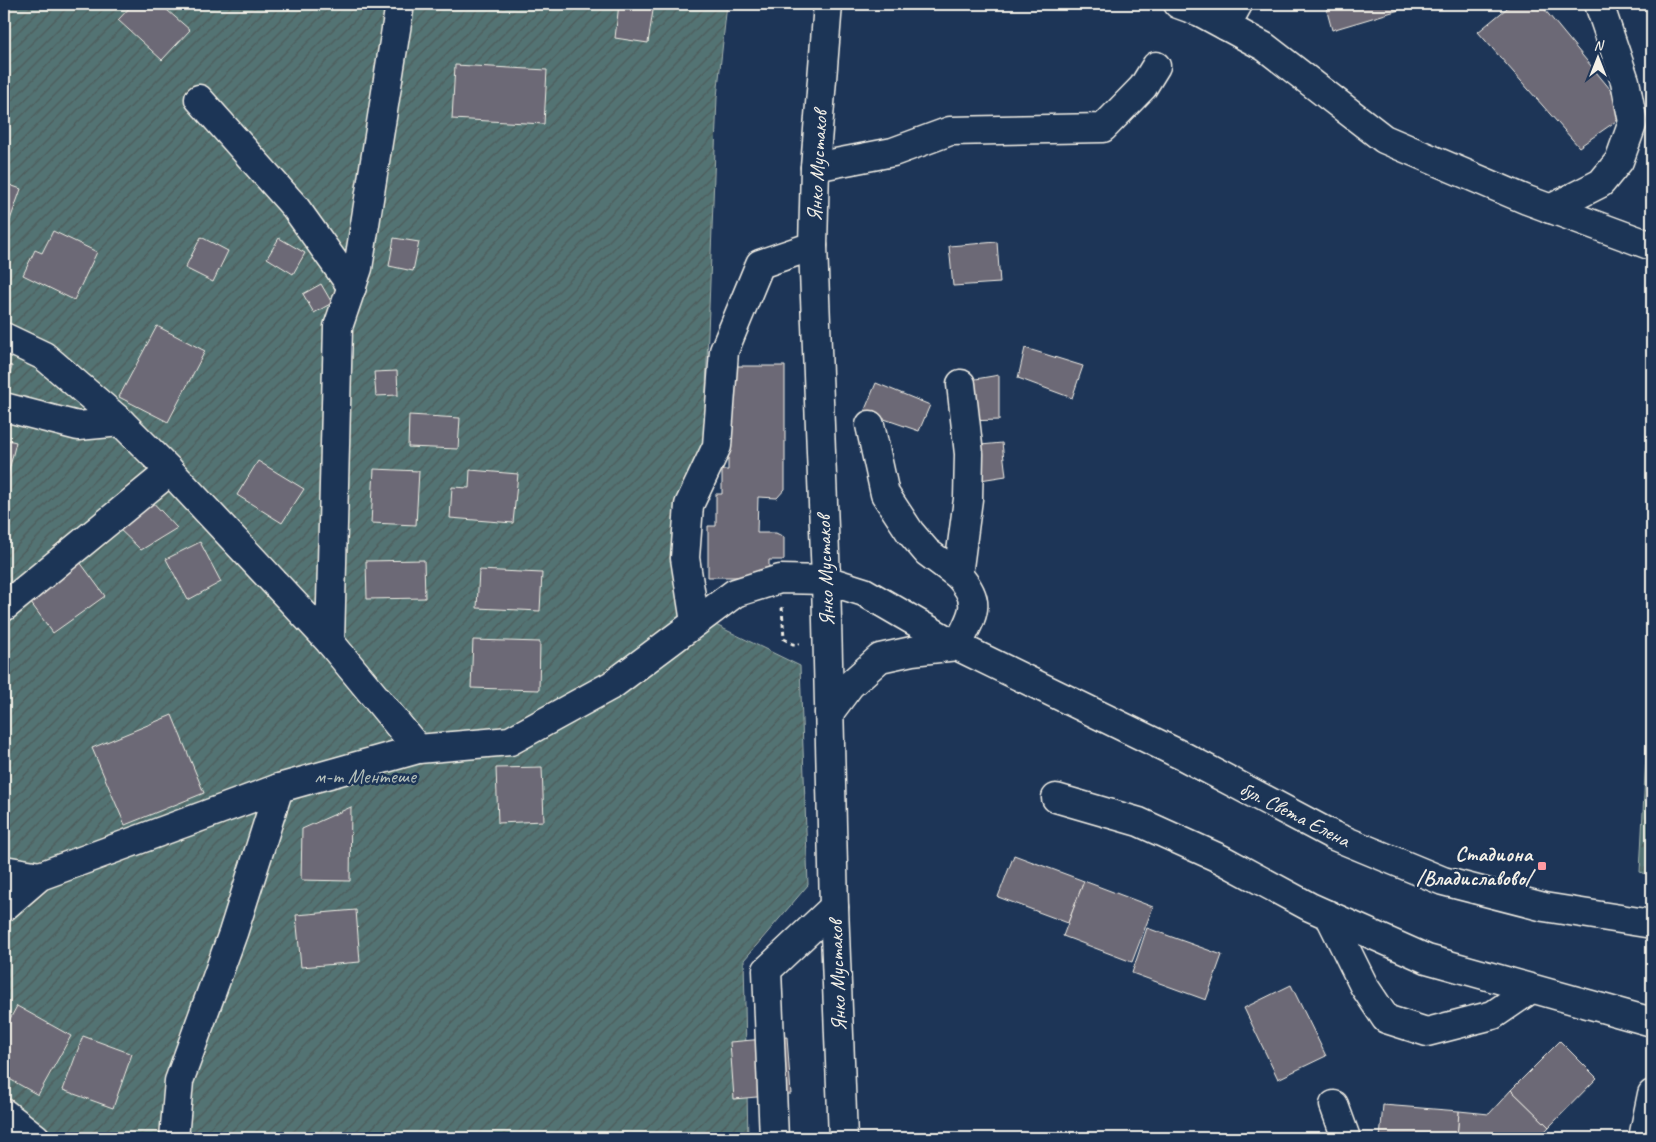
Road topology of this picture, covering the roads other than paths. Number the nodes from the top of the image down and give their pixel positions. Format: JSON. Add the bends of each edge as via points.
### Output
{"nodes":[{"id":1,"x":400,"y":4,"type":"edge"},
{"id":2,"x":828,"y":4,"type":"edge"},
{"id":3,"x":1178,"y":4,"type":"edge"},
{"id":4,"x":1598,"y":4,"type":"edge"},
{"id":5,"x":1232,"y":15,"type":"edge"},
{"id":6,"x":1156,"y":66,"type":"dead end"},
{"id":7,"x":199,"y":99,"type":"dead end"},
{"id":8,"x":815,"y":167,"type":"junction"},
{"id":9,"x":1550,"y":209,"type":"junction"},
{"id":10,"x":813,"y":246,"type":"junction"},
{"id":11,"x":1652,"y":246,"type":"edge"},
{"id":12,"x":352,"y":287,"type":"junction"},
{"id":13,"x":4,"y":337,"type":"edge"},
{"id":14,"x":961,"y":384,"type":"dead end"},
{"id":15,"x":4,"y":407,"type":"edge"},
{"id":16,"x":121,"y":422,"type":"junction"},
{"id":17,"x":870,"y":425,"type":"dead end"},
{"id":18,"x":170,"y":471,"type":"junction"},
{"id":19,"x":958,"y":574,"type":"junction"},
{"id":20,"x":826,"y":580,"type":"junction"},
{"id":21,"x":4,"y":607,"type":"edge"},
{"id":22,"x":695,"y":622,"type":"junction"},
{"id":23,"x":330,"y":642,"type":"junction"},
{"id":24,"x":957,"y":646,"type":"junction"},
{"id":25,"x":830,"y":713,"type":"junction"},
{"id":26,"x":418,"y":749,"type":"junction"},
{"id":27,"x":279,"y":788,"type":"junction"},
{"id":28,"x":1056,"y":798,"type":"dead end"},
{"id":29,"x":4,"y":870,"type":"edge"},
{"id":30,"x":40,"y":876,"type":"junction"},
{"id":31,"x":4,"y":907,"type":"edge"},
{"id":32,"x":834,"y":908,"type":"junction"},
{"id":33,"x":1329,"y":915,"type":"junction"},
{"id":34,"x":1652,"y":924,"type":"edge"},
{"id":35,"x":1531,"y":989,"type":"junction"},
{"id":36,"x":1652,"y":1022,"type":"edge"},
{"id":37,"x":1652,"y":1094,"type":"edge"},
{"id":38,"x":1334,"y":1104,"type":"dead end"},
{"id":39,"x":4,"y":1113,"type":"edge"},
{"id":40,"x":36,"y":1138,"type":"edge"},
{"id":41,"x":174,"y":1138,"type":"edge"},
{"id":42,"x":774,"y":1138,"type":"edge"},
{"id":43,"x":843,"y":1138,"type":"edge"},
{"id":44,"x":1346,"y":1138,"type":"edge"},
{"id":45,"x":1643,"y":1138,"type":"edge"}],
"edges":[{"from":1,"to":12,"type":"street","via":[[358,268]]},
{"from":2,"to":8,"type":"street","name":"Янко Мустаков"},
{"from":3,"to":5,"type":"street","via":[[1200,12]]},
{"from":4,"to":9,"type":"street","via":[[1625,81],[1633,122],[1619,161],[1601,183]]},
{"from":5,"to":9,"type":"street","via":[[1265,47],[1384,139]]},
{"from":6,"to":8,"type":"street","via":[[1143,86],[1102,128],[950,131],[893,152]]},
{"from":7,"to":12,"type":"street","via":[[295,207]]},
{"from":8,"to":10,"type":"street","name":"Янко Мустаков"},
{"from":9,"to":11,"type":"street"},
{"from":10,"to":20,"type":"street","name":"Янко Мустаков"},
{"from":10,"to":22,"type":"street","via":[[760,264],[724,351],[717,446],[689,505],[686,558]]},
{"from":12,"to":23,"type":"street","via":[[338,327]]},
{"from":13,"to":16,"type":"street","via":[[44,356]]},
{"from":14,"to":19,"type":"street","via":[[968,454],[968,499]]},
{"from":15,"to":16,"type":"street","via":[[78,426]]},
{"from":16,"to":18,"type":"street"},
{"from":17,"to":19,"type":"street","via":[[886,494],[927,552]]},
{"from":18,"to":21,"type":"street"},
{"from":18,"to":23,"type":"street"},
{"from":19,"to":24,"type":"street","via":[[970,588],[974,612]]},
{"from":20,"to":22,"type":"street","name":"бул. Света Елена","via":[[780,579],[735,593]]},
{"from":20,"to":24,"type":"street","name":"бул. Света Елена","via":[[864,592]]},
{"from":20,"to":25,"type":"street","name":"Янко Мустаков"},
{"from":22,"to":26,"type":"street","name":"бул. Света Елена","via":[[612,685],[510,740]]},
{"from":23,"to":26,"type":"street"},
{"from":24,"to":25,"type":"street","via":[[880,658],[850,685]]},
{"from":24,"to":34,"type":"street","name":"бул. Света Елена","via":[[1183,756],[1334,836],[1443,882],[1544,908]]},
{"from":25,"to":32,"type":"street","name":"Янко Мустаков"},
{"from":26,"to":27,"type":"street","name":"бул. Света Елена"},
{"from":27,"to":30,"type":"street","name":"бул. Света Елена"},
{"from":27,"to":41,"type":"street","via":[[233,933],[179,1081]]},
{"from":28,"to":33,"type":"street","via":[[1138,822],[1221,859]]},
{"from":29,"to":30,"type":"street"},
{"from":30,"to":31,"type":"street"},
{"from":32,"to":42,"type":"street","via":[[767,970]]},
{"from":32,"to":43,"type":"street","name":"Янко Мустаков"},
{"from":33,"to":35,"type":"street","via":[[1427,958]]},
{"from":33,"to":35,"type":"street","via":[[1364,986],[1386,1019],[1427,1032],[1493,1015]]},
{"from":35,"to":36,"type":"street"},
{"from":37,"to":45,"type":"street"},
{"from":38,"to":44,"type":"street"},
{"from":39,"to":40,"type":"street"}]}
